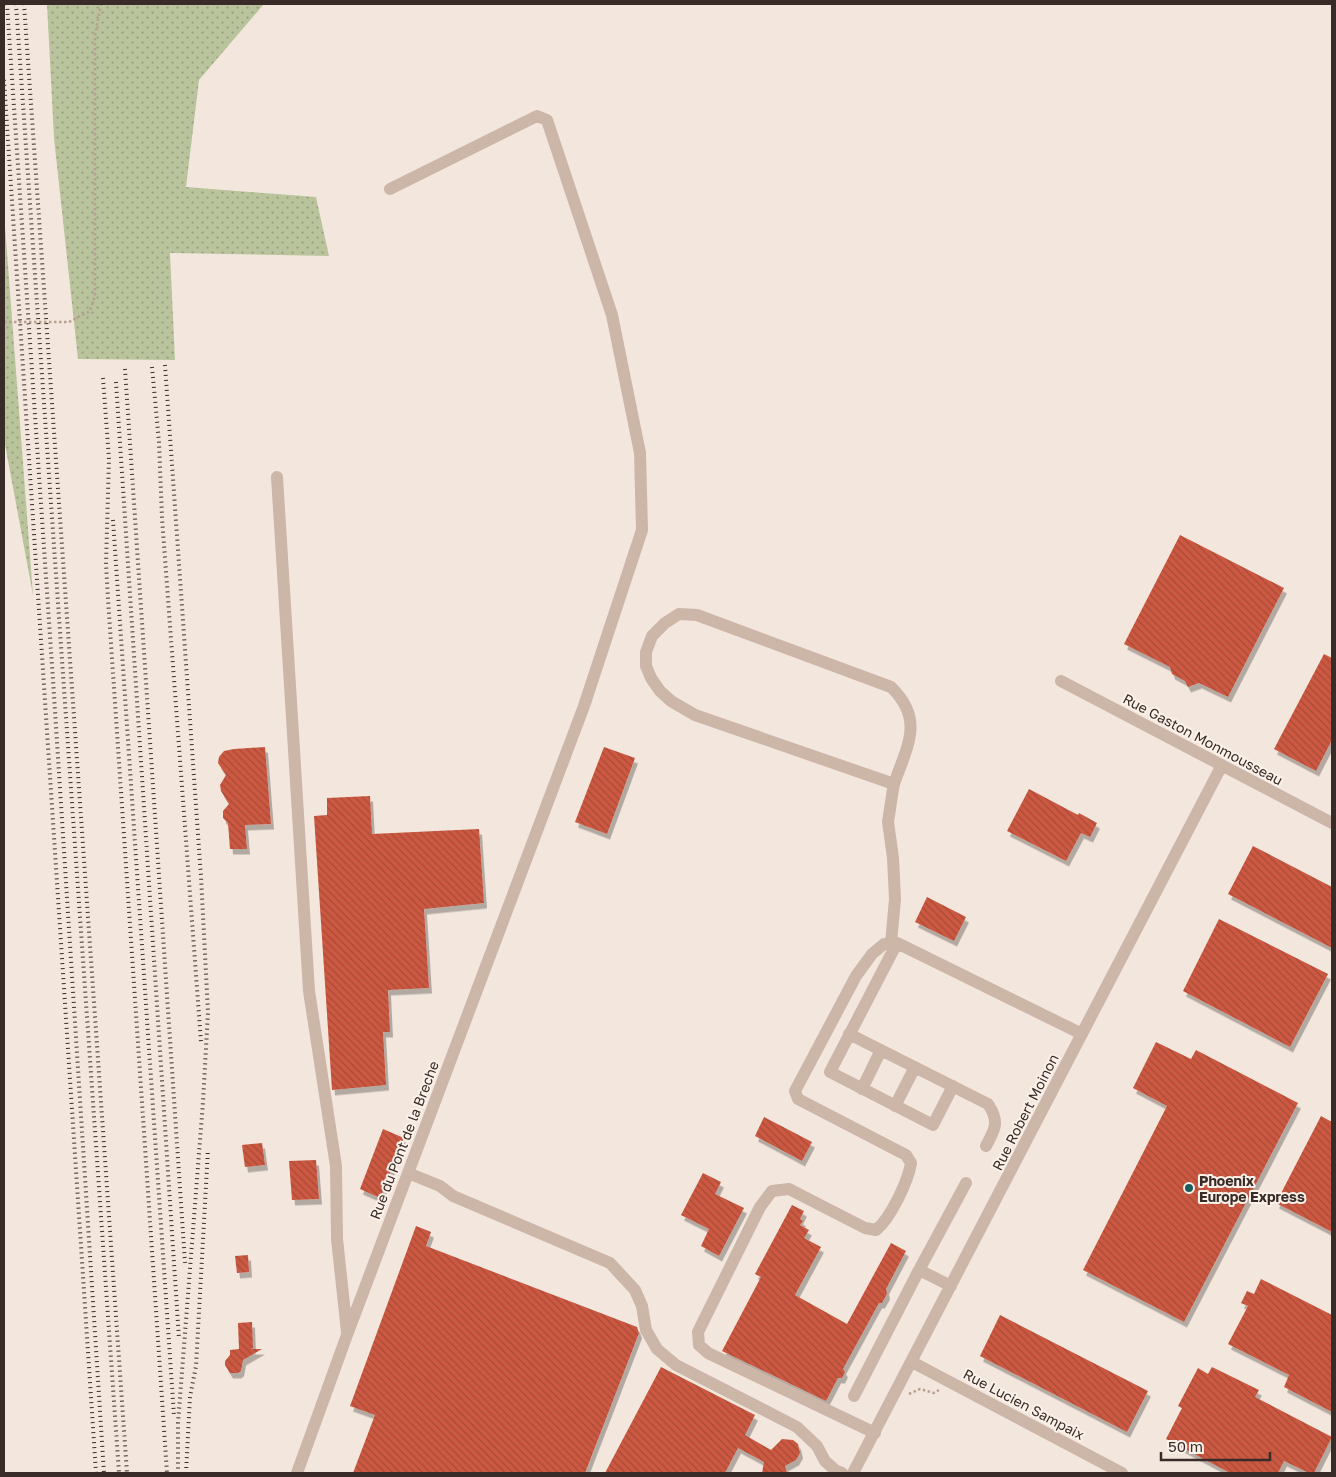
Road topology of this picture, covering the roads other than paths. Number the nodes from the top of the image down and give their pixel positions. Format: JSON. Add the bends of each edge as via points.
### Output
{"nodes":[{"id":1,"x":390,"y":189,"type":"dead end"},
{"id":2,"x":277,"y":477,"type":"dead end"},
{"id":3,"x":1061,"y":681,"type":"dead end"},
{"id":4,"x":1222,"y":765,"type":"junction"},
{"id":5,"x":894,"y":784,"type":"junction"},
{"id":6,"x":1332,"y":823,"type":"edge"},
{"id":7,"x":894,"y":943,"type":"junction"},
{"id":8,"x":849,"y":1034,"type":"junction"},
{"id":9,"x":1082,"y":1034,"type":"junction"},
{"id":10,"x":881,"y":1050,"type":"junction"},
{"id":11,"x":915,"y":1067,"type":"junction"},
{"id":12,"x":953,"y":1086,"type":"junction"},
{"id":13,"x":862,"y":1089,"type":"junction"},
{"id":14,"x":895,"y":1106,"type":"junction"},
{"id":15,"x":986,"y":1146,"type":"dead end"},
{"id":16,"x":408,"y":1173,"type":"junction"},
{"id":17,"x":966,"y":1183,"type":"dead end"},
{"id":18,"x":919,"y":1270,"type":"junction"},
{"id":19,"x":951,"y":1286,"type":"junction"},
{"id":20,"x":347,"y":1335,"type":"junction"},
{"id":21,"x":912,"y":1362,"type":"junction"},
{"id":22,"x":854,"y":1396,"type":"dead end"},
{"id":23,"x":874,"y":1433,"type":"junction"},
{"id":24,"x":297,"y":1473,"type":"edge"},
{"id":25,"x":842,"y":1473,"type":"edge"},
{"id":26,"x":853,"y":1473,"type":"edge"},
{"id":27,"x":1122,"y":1473,"type":"edge"}],
"edges":[{"from":1,"to":16,"type":"street","name":"Rue du Pont de la Breche","via":[[538,116],[547,120],[612,315],[640,453],[642,530],[584,706]]},
{"from":2,"to":20,"type":"street","via":[[309,990],[336,1166],[337,1240]]},
{"from":3,"to":4,"type":"street","name":"Rue Gaston Monmousseau"},
{"from":4,"to":6,"type":"street","name":"Rue Gaston Monmousseau"},
{"from":4,"to":9,"type":"street","name":"Rue Robert Moinon"},
{"from":5,"to":5,"type":"street","via":[[912,725],[901,697],[891,687],[697,615],[679,614],[652,636],[646,652],[646,666],[660,691],[671,701],[695,715]]},
{"from":5,"to":7,"type":"street","via":[[888,822],[893,858]]},
{"from":7,"to":8,"type":"street"},
{"from":7,"to":9,"type":"street"},
{"from":7,"to":23,"type":"street","via":[[884,944],[872,954],[856,976],[794,1091],[798,1099],[906,1155],[911,1163],[909,1176],[884,1224],[876,1230],[865,1228],[789,1189],[772,1191],[760,1207],[698,1332],[699,1345],[708,1353]]},
{"from":8,"to":10,"type":"street"},
{"from":8,"to":13,"type":"street","via":[[830,1072]]},
{"from":9,"to":19,"type":"street","name":"Rue Robert Moinon"},
{"from":10,"to":11,"type":"street"},
{"from":10,"to":13,"type":"street"},
{"from":11,"to":12,"type":"street"},
{"from":11,"to":14,"type":"street"},
{"from":12,"to":14,"type":"street","via":[[933,1125]]},
{"from":12,"to":15,"type":"street","via":[[988,1104],[994,1113],[995,1129]]},
{"from":13,"to":14,"type":"street"},
{"from":16,"to":20,"type":"street","name":"Rue du Pont de la Breche"},
{"from":16,"to":25,"type":"street","via":[[440,1186],[453,1196],[610,1263],[635,1290],[642,1306],[646,1330],[657,1349],[676,1365],[797,1427],[816,1446],[825,1461]]},
{"from":17,"to":18,"type":"street"},
{"from":18,"to":19,"type":"street"},
{"from":18,"to":22,"type":"street"},
{"from":19,"to":21,"type":"street","name":"Rue Robert Moinon"},
{"from":20,"to":24,"type":"street","name":"Rue du Pont de la Breche"},
{"from":21,"to":23,"type":"street","name":"Rue Robert Moinon"},
{"from":21,"to":27,"type":"street","name":"Rue Lucien Sampaix"},
{"from":23,"to":26,"type":"street","name":"Rue Robert Moinon"}]}
